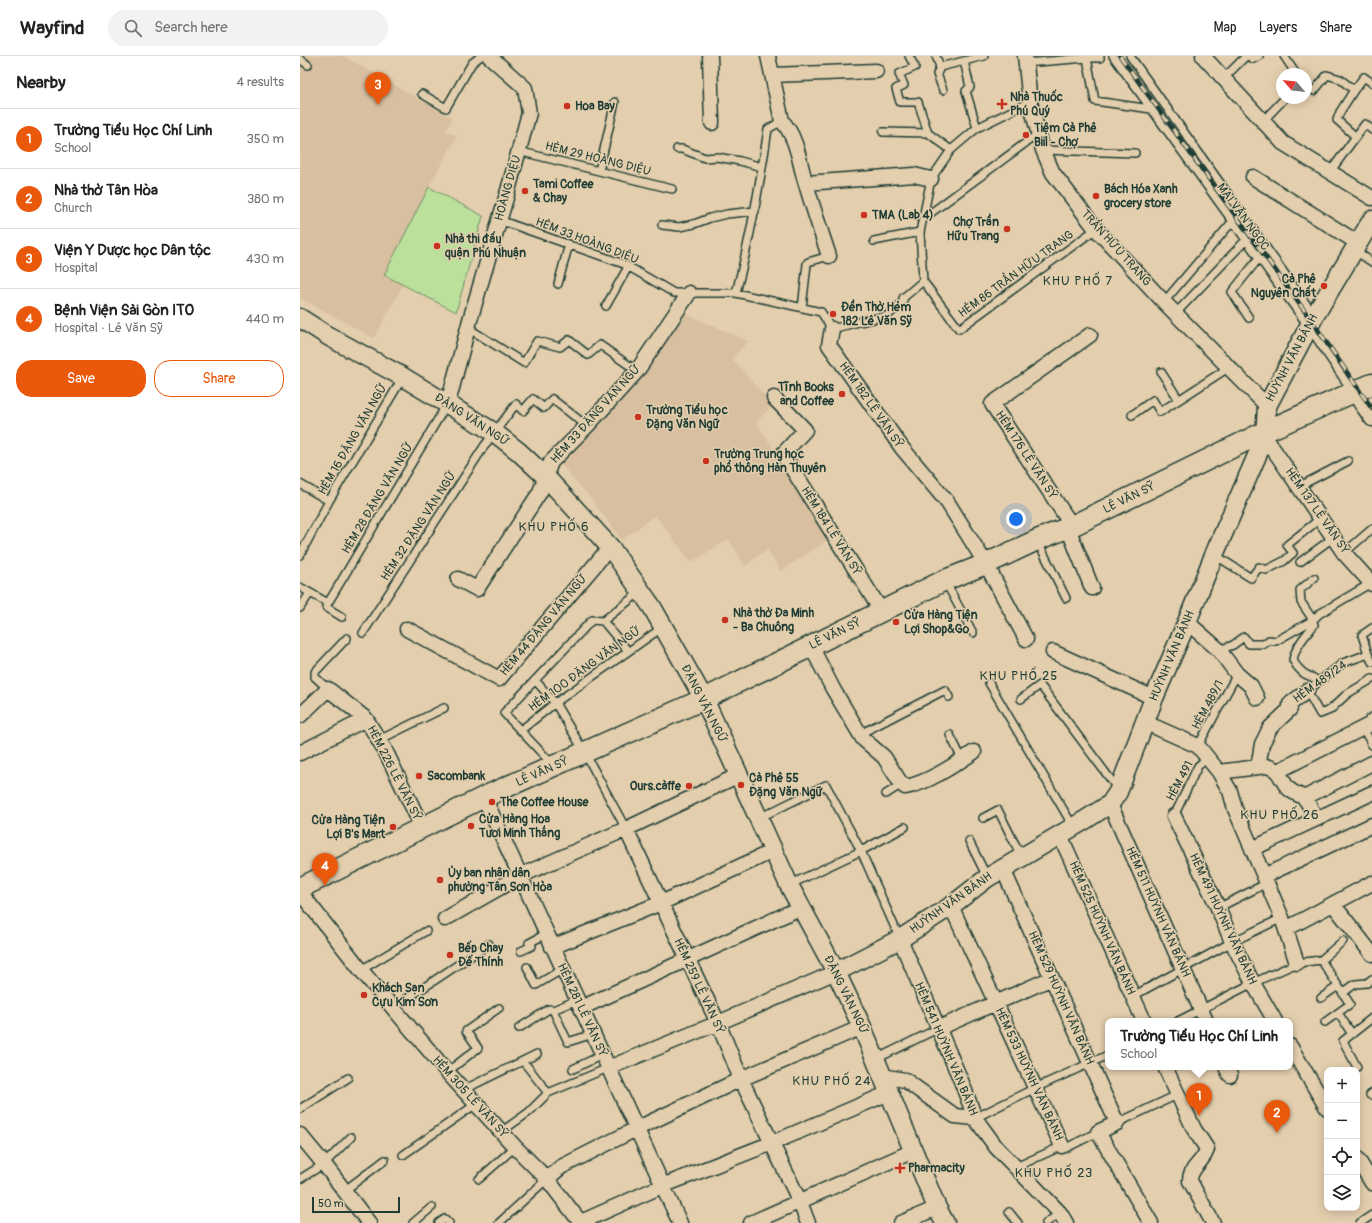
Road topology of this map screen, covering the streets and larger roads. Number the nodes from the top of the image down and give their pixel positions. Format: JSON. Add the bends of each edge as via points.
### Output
{"nodes":[{"id":1,"x":489,"y":56,"type":"edge"},
{"id":2,"x":710,"y":56,"type":"edge"},
{"id":3,"x":768,"y":56,"type":"edge"},
{"id":4,"x":1202,"y":56,"type":"edge"},
{"id":5,"x":1025,"y":60,"type":"edge"},
{"id":6,"x":876,"y":71,"type":"dead end"},
{"id":7,"x":773,"y":75,"type":"junction"},
{"id":8,"x":712,"y":123,"type":"dead end"},
{"id":9,"x":1253,"y":177,"type":"dead end"},
{"id":10,"x":931,"y":179,"type":"road end"},
{"id":11,"x":806,"y":184,"type":"junction"},
{"id":12,"x":1372,"y":198,"type":"edge"},
{"id":13,"x":1372,"y":220,"type":"edge"},
{"id":14,"x":1356,"y":246,"type":"junction"},
{"id":15,"x":829,"y":256,"type":"road end"},
{"id":16,"x":689,"y":293,"type":"road end"},
{"id":17,"x":300,"y":318,"type":"edge"},
{"id":18,"x":832,"y":329,"type":"road end"},
{"id":19,"x":1090,"y":335,"type":"dead end"},
{"id":20,"x":1365,"y":389,"type":"edge"},
{"id":21,"x":774,"y":398,"type":"dead end"},
{"id":22,"x":448,"y":404,"type":"junction"},
{"id":23,"x":1267,"y":406,"type":"junction"},
{"id":24,"x":1372,"y":419,"type":"edge"},
{"id":25,"x":1265,"y":434,"type":"junction"},
{"id":26,"x":546,"y":476,"type":"junction"},
{"id":27,"x":1070,"y":527,"type":"junction"},
{"id":28,"x":610,"y":547,"type":"junction"},
{"id":29,"x":986,"y":564,"type":"junction"},
{"id":30,"x":458,"y":579,"type":"dead end"},
{"id":31,"x":1371,"y":583,"type":"edge"},
{"id":32,"x":1092,"y":588,"type":"dead end"},
{"id":33,"x":882,"y":612,"type":"junction"},
{"id":34,"x":1187,"y":622,"type":"junction"},
{"id":35,"x":408,"y":629,"type":"dead end"},
{"id":36,"x":1026,"y":639,"type":"dead end"},
{"id":37,"x":811,"y":646,"type":"junction"},
{"id":38,"x":1053,"y":652,"type":"dead end"},
{"id":39,"x":1307,"y":691,"type":"road end"},
{"id":40,"x":1154,"y":698,"type":"junction"},
{"id":41,"x":1257,"y":698,"type":"dead end"},
{"id":42,"x":704,"y":699,"type":"junction"},
{"id":43,"x":300,"y":716,"type":"edge"},
{"id":44,"x":366,"y":719,"type":"junction"},
{"id":45,"x":1144,"y":722,"type":"junction"},
{"id":46,"x":1367,"y":724,"type":"edge"},
{"id":47,"x":300,"y":753,"type":"edge"},
{"id":48,"x":968,"y":756,"type":"road end"},
{"id":49,"x":1372,"y":763,"type":"edge"},
{"id":50,"x":1258,"y":767,"type":"junction"},
{"id":51,"x":1278,"y":771,"type":"junction"},
{"id":52,"x":1219,"y":772,"type":"junction"},
{"id":53,"x":739,"y":775,"type":"junction"},
{"id":54,"x":1372,"y":793,"type":"edge"},
{"id":55,"x":484,"y":797,"type":"junction"},
{"id":56,"x":1114,"y":797,"type":"junction"},
{"id":57,"x":1304,"y":798,"type":"junction"},
{"id":58,"x":1174,"y":816,"type":"road end"},
{"id":59,"x":1315,"y":819,"type":"junction"},
{"id":60,"x":1372,"y":825,"type":"edge"},
{"id":61,"x":422,"y":827,"type":"junction"},
{"id":62,"x":626,"y":829,"type":"junction"},
{"id":63,"x":1066,"y":831,"type":"junction"},
{"id":64,"x":1252,"y":849,"type":"junction"},
{"id":65,"x":773,"y":851,"type":"junction"},
{"id":66,"x":1002,"y":867,"type":"junction"},
{"id":67,"x":520,"y":876,"type":"junction"},
{"id":68,"x":1265,"y":880,"type":"junction"},
{"id":69,"x":1372,"y":883,"type":"edge"},
{"id":70,"x":300,"y":888,"type":"edge"},
{"id":71,"x":300,"y":892,"type":"edge"},
{"id":72,"x":661,"y":903,"type":"junction"},
{"id":73,"x":1333,"y":904,"type":"junction"},
{"id":74,"x":952,"y":906,"type":"junction"},
{"id":75,"x":802,"y":907,"type":"junction"},
{"id":76,"x":445,"y":919,"type":"dead end"},
{"id":77,"x":1284,"y":923,"type":"junction"},
{"id":78,"x":900,"y":939,"type":"junction"},
{"id":79,"x":552,"y":947,"type":"junction"},
{"id":80,"x":1372,"y":954,"type":"edge"},
{"id":81,"x":687,"y":961,"type":"junction"},
{"id":82,"x":1297,"y":963,"type":"road end"},
{"id":83,"x":836,"y":972,"type":"junction"},
{"id":84,"x":1052,"y":978,"type":"junction"},
{"id":85,"x":995,"y":1002,"type":"junction"},
{"id":86,"x":579,"y":1004,"type":"junction"},
{"id":87,"x":1203,"y":1015,"type":"edge"},
{"id":88,"x":1143,"y":1018,"type":"edge"},
{"id":89,"x":1273,"y":1018,"type":"edge"},
{"id":90,"x":718,"y":1023,"type":"junction"},
{"id":91,"x":862,"y":1027,"type":"junction"},
{"id":92,"x":939,"y":1028,"type":"junction"},
{"id":93,"x":1293,"y":1051,"type":"edge"},
{"id":94,"x":608,"y":1068,"type":"junction"},
{"id":95,"x":1166,"y":1070,"type":"edge"},
{"id":96,"x":882,"y":1076,"type":"junction"},
{"id":97,"x":741,"y":1079,"type":"junction"},
{"id":98,"x":889,"y":1093,"type":"junction"},
{"id":99,"x":1324,"y":1103,"type":"edge"},
{"id":100,"x":974,"y":1118,"type":"junction"},
{"id":101,"x":636,"y":1129,"type":"junction"},
{"id":102,"x":300,"y":1135,"type":"edge"},
{"id":103,"x":772,"y":1144,"type":"junction"},
{"id":104,"x":1062,"y":1146,"type":"road end"},
{"id":105,"x":913,"y":1151,"type":"junction"},
{"id":106,"x":1360,"y":1163,"type":"edge"},
{"id":107,"x":547,"y":1180,"type":"junction"},
{"id":108,"x":1372,"y":1182,"type":"edge"},
{"id":109,"x":662,"y":1186,"type":"junction"},
{"id":110,"x":800,"y":1202,"type":"junction"},
{"id":111,"x":941,"y":1215,"type":"edge"},
{"id":112,"x":1063,"y":1218,"type":"edge"},
{"id":113,"x":363,"y":1221,"type":"edge"},
{"id":114,"x":581,"y":1222,"type":"edge"},
{"id":115,"x":680,"y":1223,"type":"edge"},
{"id":116,"x":752,"y":1223,"type":"edge"},
{"id":117,"x":808,"y":1223,"type":"edge"},
{"id":118,"x":901,"y":1223,"type":"edge"},
{"id":119,"x":1151,"y":1223,"type":"edge"},
{"id":120,"x":1213,"y":1223,"type":"edge"}],
"edges":[{"from":1,"to":22,"type":"street","name":"HOÀNG DIỆU","via":[[525,88],[529,113]]},
{"from":2,"to":8,"type":"street"},
{"from":3,"to":7,"type":"street"},
{"from":4,"to":12,"type":"street","via":[[1283,143]]},
{"from":5,"to":23,"type":"street","name":"TRẦN HỮU TRANG","via":[[1030,102],[1043,150],[1053,173],[1096,229],[1175,314]]},
{"from":6,"to":7,"type":"street"},
{"from":7,"to":11,"type":"street","via":[[782,121],[789,129],[796,145]]},
{"from":9,"to":14,"type":"street"},
{"from":10,"to":11,"type":"street","via":[[914,175]]},
{"from":11,"to":15,"type":"street"},
{"from":13,"to":14,"type":"street","name":"HUỲNH VĂN BÁNH"},
{"from":14,"to":23,"type":"street","name":"HUỲNH VĂN BÁNH"},
{"from":16,"to":26,"type":"street","name":"HẺM 33 ĐẶNG VĂN NGỮ","via":[[637,371],[551,462]]},
{"from":17,"to":22,"type":"street","name":"ĐẶNG VĂN NGỮ"},
{"from":18,"to":29,"type":"street","name":"HẺM 182 LÊ VĂN SỸ","via":[[829,345],[902,448],[948,503]]},
{"from":19,"to":27,"type":"street","name":"HẺM 176 LÊ VĂN SỸ","via":[[992,404]]},
{"from":20,"to":24,"type":"street"},
{"from":20,"to":25,"type":"main road","name":"LÊ VĂN SỸ"},
{"from":21,"to":33,"type":"street","name":"HẺM 184 LÊ VĂN SỸ","via":[[805,430],[783,454]]},
{"from":22,"to":26,"type":"street","name":"ĐẶNG VĂN NGỮ","via":[[494,432]]},
{"from":23,"to":25,"type":"street","name":"HUỲNH VĂN BÁNH"},
{"from":25,"to":27,"type":"main road","name":"LÊ VĂN SỸ"},
{"from":25,"to":31,"type":"street","name":"HẺM 137 LÊ VĂN SỸ","via":[[1344,553]]},
{"from":25,"to":34,"type":"street","name":"HUỲNH VĂN BÁNH"},
{"from":26,"to":28,"type":"street","name":"ĐẶNG VĂN NGỮ"},
{"from":26,"to":30,"type":"street","name":"HẺM 33 ĐẶNG VĂN NGỮ","via":[[540,492],[478,589]]},
{"from":27,"to":29,"type":"main road","name":"LÊ VĂN SỸ"},
{"from":27,"to":32,"type":"street"},
{"from":28,"to":35,"type":"street","name":"HẺM 44 ĐẶNG VĂN NGỮ","via":[[499,679]]},
{"from":28,"to":42,"type":"street","name":"ĐẶNG VĂN NGỮ","via":[[663,627]]},
{"from":29,"to":33,"type":"main road","name":"LÊ VĂN SỸ","via":[[945,580]]},
{"from":29,"to":36,"type":"street","name":"HẺM 182 LÊ VĂN SỸ"},
{"from":33,"to":37,"type":"main road","name":"LÊ VĂN SỸ"},
{"from":34,"to":40,"type":"street","name":"HUỲNH VĂN BÁNH"},
{"from":34,"to":41,"type":"street","via":[[1219,650],[1237,674],[1251,686]]},
{"from":37,"to":42,"type":"main road","name":"LÊ VĂN SỸ"},
{"from":37,"to":48,"type":"street","via":[[863,739],[884,757],[905,787],[912,786]]},
{"from":38,"to":40,"type":"street"},
{"from":39,"to":50,"type":"street","name":"HẺM 489/24","via":[[1290,704],[1290,708],[1270,728],[1262,744]]},
{"from":40,"to":45,"type":"street","name":"HUỲNH VĂN BÁNH"},
{"from":42,"to":53,"type":"street","name":"ĐẶNG VĂN NGỮ"},
{"from":42,"to":55,"type":"main road","name":"LÊ VĂN SỸ"},
{"from":43,"to":44,"type":"street","name":"HẺM 226 LÊ VĂN SỸ","via":[[328,689]]},
{"from":44,"to":47,"type":"street","name":"HẺM 226 LÊ VĂN SỸ"},
{"from":44,"to":61,"type":"street","name":"HẺM 226 LÊ VĂN SỸ"},
{"from":45,"to":52,"type":"street","via":[[1198,746]]},
{"from":45,"to":56,"type":"street","name":"HUỲNH VĂN BÁNH"},
{"from":46,"to":51,"type":"street"},
{"from":49,"to":57,"type":"street"},
{"from":50,"to":51,"type":"street","via":[[1272,767]]},
{"from":50,"to":52,"type":"street"},
{"from":51,"to":57,"type":"street","via":[[1288,788]]},
{"from":52,"to":64,"type":"street","via":[[1230,791]]},
{"from":53,"to":62,"type":"street"},
{"from":53,"to":65,"type":"street","name":"ĐẶNG VĂN NGỮ"},
{"from":54,"to":59,"type":"street"},
{"from":55,"to":61,"type":"main road","name":"LÊ VĂN SỸ"},
{"from":55,"to":67,"type":"street","name":"HẺM 281 LÊ VĂN SỸ"},
{"from":56,"to":63,"type":"street","name":"HUỲNH VĂN BÁNH"},
{"from":56,"to":87,"type":"street","name":"HẺM 511 HUỲNH VĂN BÁNH"},
{"from":57,"to":59,"type":"street"},
{"from":58,"to":89,"type":"street","name":"HẺM 491 HUỲNH VĂN BÁNH","via":[[1252,983]]},
{"from":59,"to":64,"type":"street"},
{"from":60,"to":68,"type":"street"},
{"from":61,"to":70,"type":"main road","name":"LÊ VĂN SỸ"},
{"from":62,"to":67,"type":"street"},
{"from":62,"to":72,"type":"street","name":"HẺM 259 LÊ VĂN SỸ"},
{"from":63,"to":66,"type":"street","name":"HUỲNH VĂN BÁNH"},
{"from":63,"to":88,"type":"street","name":"HẺM 525 HUỲNH VĂN BÁNH"},
{"from":64,"to":68,"type":"street"},
{"from":65,"to":72,"type":"street"},
{"from":65,"to":75,"type":"street","name":"ĐẶNG VĂN NGỮ"},
{"from":66,"to":74,"type":"street","name":"HUỲNH VĂN BÁNH"},
{"from":66,"to":84,"type":"street","name":"HẺM 529 HUỲNH VĂN BÁNH"},
{"from":67,"to":76,"type":"street"},
{"from":67,"to":79,"type":"street","name":"HẺM 281 LÊ VĂN SỸ"},
{"from":68,"to":77,"type":"street"},
{"from":69,"to":73,"type":"street"},
{"from":71,"to":107,"type":"street","name":"HẺM 305 LÊ VĂN SỸ","via":[[361,970],[447,1072]]},
{"from":72,"to":79,"type":"street"},
{"from":72,"to":81,"type":"street","name":"HẺM 259 LÊ VĂN SỸ"},
{"from":73,"to":77,"type":"street"},
{"from":73,"to":80,"type":"street"},
{"from":74,"to":78,"type":"street","name":"HUỲNH VĂN BÁNH"},
{"from":74,"to":85,"type":"street","name":"HẺM 533 HUỲNH VĂN BÁNH"},
{"from":75,"to":81,"type":"street"},
{"from":75,"to":83,"type":"street","name":"ĐẶNG VĂN NGỮ"},
{"from":77,"to":82,"type":"street"},
{"from":78,"to":83,"type":"street","name":"HUỲNH VĂN BÁNH"},
{"from":78,"to":92,"type":"street","name":"HẺM 541 HUỲNH VĂN BÁNH"},
{"from":79,"to":86,"type":"street","name":"HẺM 281 LÊ VĂN SỸ"},
{"from":81,"to":86,"type":"street"},
{"from":81,"to":90,"type":"street","name":"HẺM 259 LÊ VĂN SỸ"},
{"from":83,"to":90,"type":"street"},
{"from":83,"to":91,"type":"street","name":"ĐẶNG VĂN NGỮ"},
{"from":84,"to":85,"type":"street","name":"HẺM 529 HUỲNH VĂN BÁNH"},
{"from":84,"to":119,"type":"street","name":"HẺM 529 HUỲNH VĂN BÁNH","via":[[1116,1123],[1098,1132]]},
{"from":85,"to":92,"type":"street","name":"HẺM 533 HUỲNH VĂN BÁNH"},
{"from":85,"to":104,"type":"street","name":"HẺM 533 HUỲNH VĂN BÁNH"},
{"from":86,"to":94,"type":"street","name":"HẺM 281 LÊ VĂN SỸ"},
{"from":90,"to":94,"type":"street"},
{"from":90,"to":97,"type":"street","name":"HẺM 259 LÊ VĂN SỸ"},
{"from":91,"to":96,"type":"street","name":"ĐẶNG VĂN NGỮ"},
{"from":91,"to":97,"type":"street"},
{"from":92,"to":100,"type":"street","name":"HẺM 541 HUỲNH VĂN BÁNH"},
{"from":93,"to":99,"type":"street"},
{"from":94,"to":101,"type":"street","name":"HẺM 281 LÊ VĂN SỸ"},
{"from":95,"to":120,"type":"street","via":[[1207,1149],[1191,1173],[1190,1181]]},
{"from":96,"to":98,"type":"street","name":"ĐẶNG VĂN NGỮ"},
{"from":96,"to":100,"type":"street","via":[[905,1080],[955,1116]]},
{"from":97,"to":101,"type":"street"},
{"from":97,"to":103,"type":"street","name":"HẺM 259 LÊ VĂN SỸ"},
{"from":98,"to":103,"type":"street"},
{"from":98,"to":105,"type":"street","name":"ĐẶNG VĂN NGỮ"},
{"from":100,"to":112,"type":"street","name":"HẺM 541 HUỲNH VĂN BÁNH","via":[[996,1147]]},
{"from":101,"to":107,"type":"street","via":[[561,1167]]},
{"from":101,"to":109,"type":"street","name":"HẺM 281 LÊ VĂN SỸ"},
{"from":102,"to":113,"type":"street","via":[[344,1191]]},
{"from":103,"to":109,"type":"street"},
{"from":103,"to":110,"type":"street","name":"HẺM 259 LÊ VĂN SỸ"},
{"from":105,"to":110,"type":"street"},
{"from":105,"to":111,"type":"street","name":"ĐẶNG VĂN NGỮ"},
{"from":106,"to":108,"type":"street"},
{"from":107,"to":114,"type":"street","name":"HẺM 305 LÊ VĂN SỸ"},
{"from":109,"to":114,"type":"street"},
{"from":109,"to":115,"type":"street","name":"HẺM 281 LÊ VĂN SỸ"},
{"from":110,"to":116,"type":"street"},
{"from":110,"to":117,"type":"street","name":"HẺM 259 LÊ VĂN SỸ"},
{"from":111,"to":118,"type":"street"}]}
